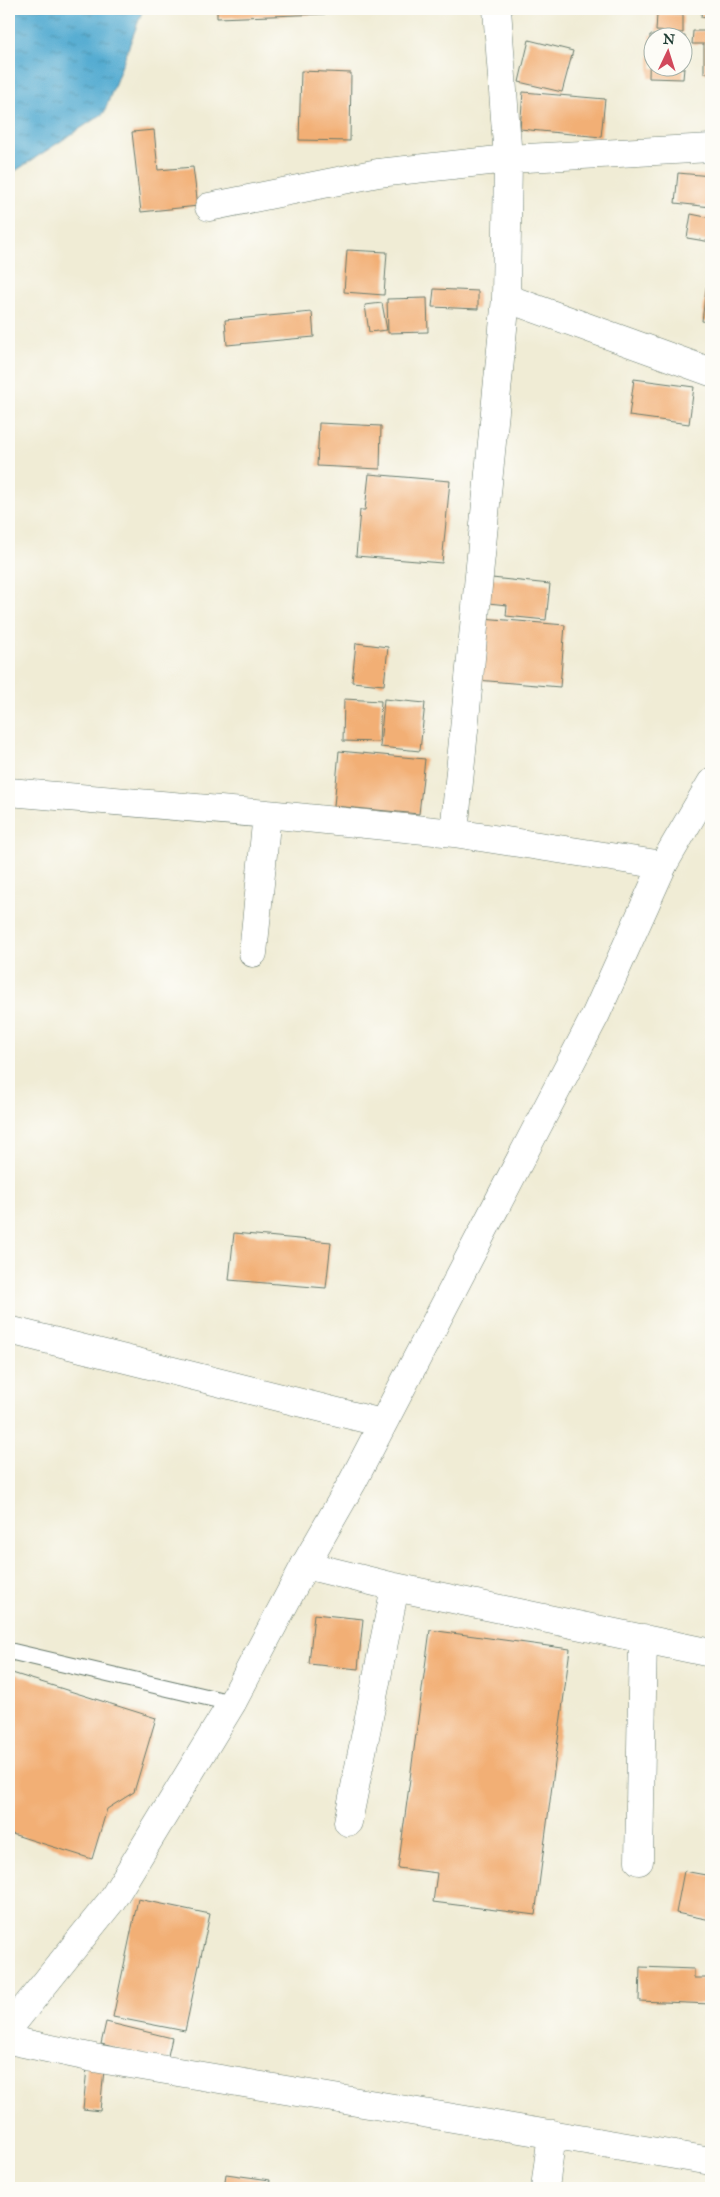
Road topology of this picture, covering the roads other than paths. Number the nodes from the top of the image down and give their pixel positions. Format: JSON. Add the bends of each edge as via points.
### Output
{"nodes":[{"id":1,"x":497,"y":9,"type":"edge"},
{"id":2,"x":711,"y":148,"type":"edge"},
{"id":3,"x":508,"y":158,"type":"junction"},
{"id":4,"x":209,"y":207,"type":"dead end"},
{"id":5,"x":506,"y":298,"type":"junction"},
{"id":6,"x":711,"y":372,"type":"edge"},
{"id":7,"x":711,"y":784,"type":"edge"},
{"id":8,"x":9,"y":792,"type":"edge"},
{"id":9,"x":267,"y":814,"type":"junction"},
{"id":10,"x":454,"y":833,"type":"junction"},
{"id":11,"x":663,"y":865,"type":"junction"},
{"id":12,"x":252,"y":954,"type":"dead end"},
{"id":13,"x":9,"y":1330,"type":"edge"},
{"id":14,"x":382,"y":1423,"type":"junction"},
{"id":15,"x":305,"y":1565,"type":"junction"},
{"id":16,"x":395,"y":1586,"type":"junction"},
{"id":17,"x":643,"y":1638,"type":"junction"},
{"id":18,"x":9,"y":1651,"type":"edge"},
{"id":19,"x":711,"y":1653,"type":"edge"},
{"id":20,"x":232,"y":1703,"type":"junction"},
{"id":21,"x":348,"y":1822,"type":"dead end"},
{"id":22,"x":638,"y":1861,"type":"dead end"},
{"id":23,"x":9,"y":2028,"type":"edge"},
{"id":24,"x":9,"y":2040,"type":"edge"},
{"id":25,"x":552,"y":2134,"type":"junction"},
{"id":26,"x":711,"y":2161,"type":"edge"},
{"id":27,"x":544,"y":2188,"type":"edge"}],
"edges":[{"from":1,"to":3,"type":"street"},
{"from":2,"to":3,"type":"street"},
{"from":3,"to":4,"type":"street","via":[[378,173]]},
{"from":3,"to":5,"type":"street"},
{"from":5,"to":6,"type":"street"},
{"from":5,"to":10,"type":"street"},
{"from":7,"to":11,"type":"street"},
{"from":8,"to":9,"type":"street"},
{"from":9,"to":10,"type":"street"},
{"from":9,"to":12,"type":"street"},
{"from":10,"to":11,"type":"street"},
{"from":11,"to":14,"type":"street","via":[[596,1014]]},
{"from":13,"to":14,"type":"street"},
{"from":14,"to":15,"type":"street"},
{"from":15,"to":16,"type":"street"},
{"from":15,"to":20,"type":"street"},
{"from":16,"to":17,"type":"street"},
{"from":16,"to":21,"type":"street"},
{"from":17,"to":19,"type":"street"},
{"from":17,"to":22,"type":"street"},
{"from":18,"to":20,"type":"lane"},
{"from":20,"to":23,"type":"street","via":[[112,1900]]},
{"from":24,"to":25,"type":"street","via":[[94,2058]]},
{"from":25,"to":26,"type":"street"},
{"from":25,"to":27,"type":"street"}]}
